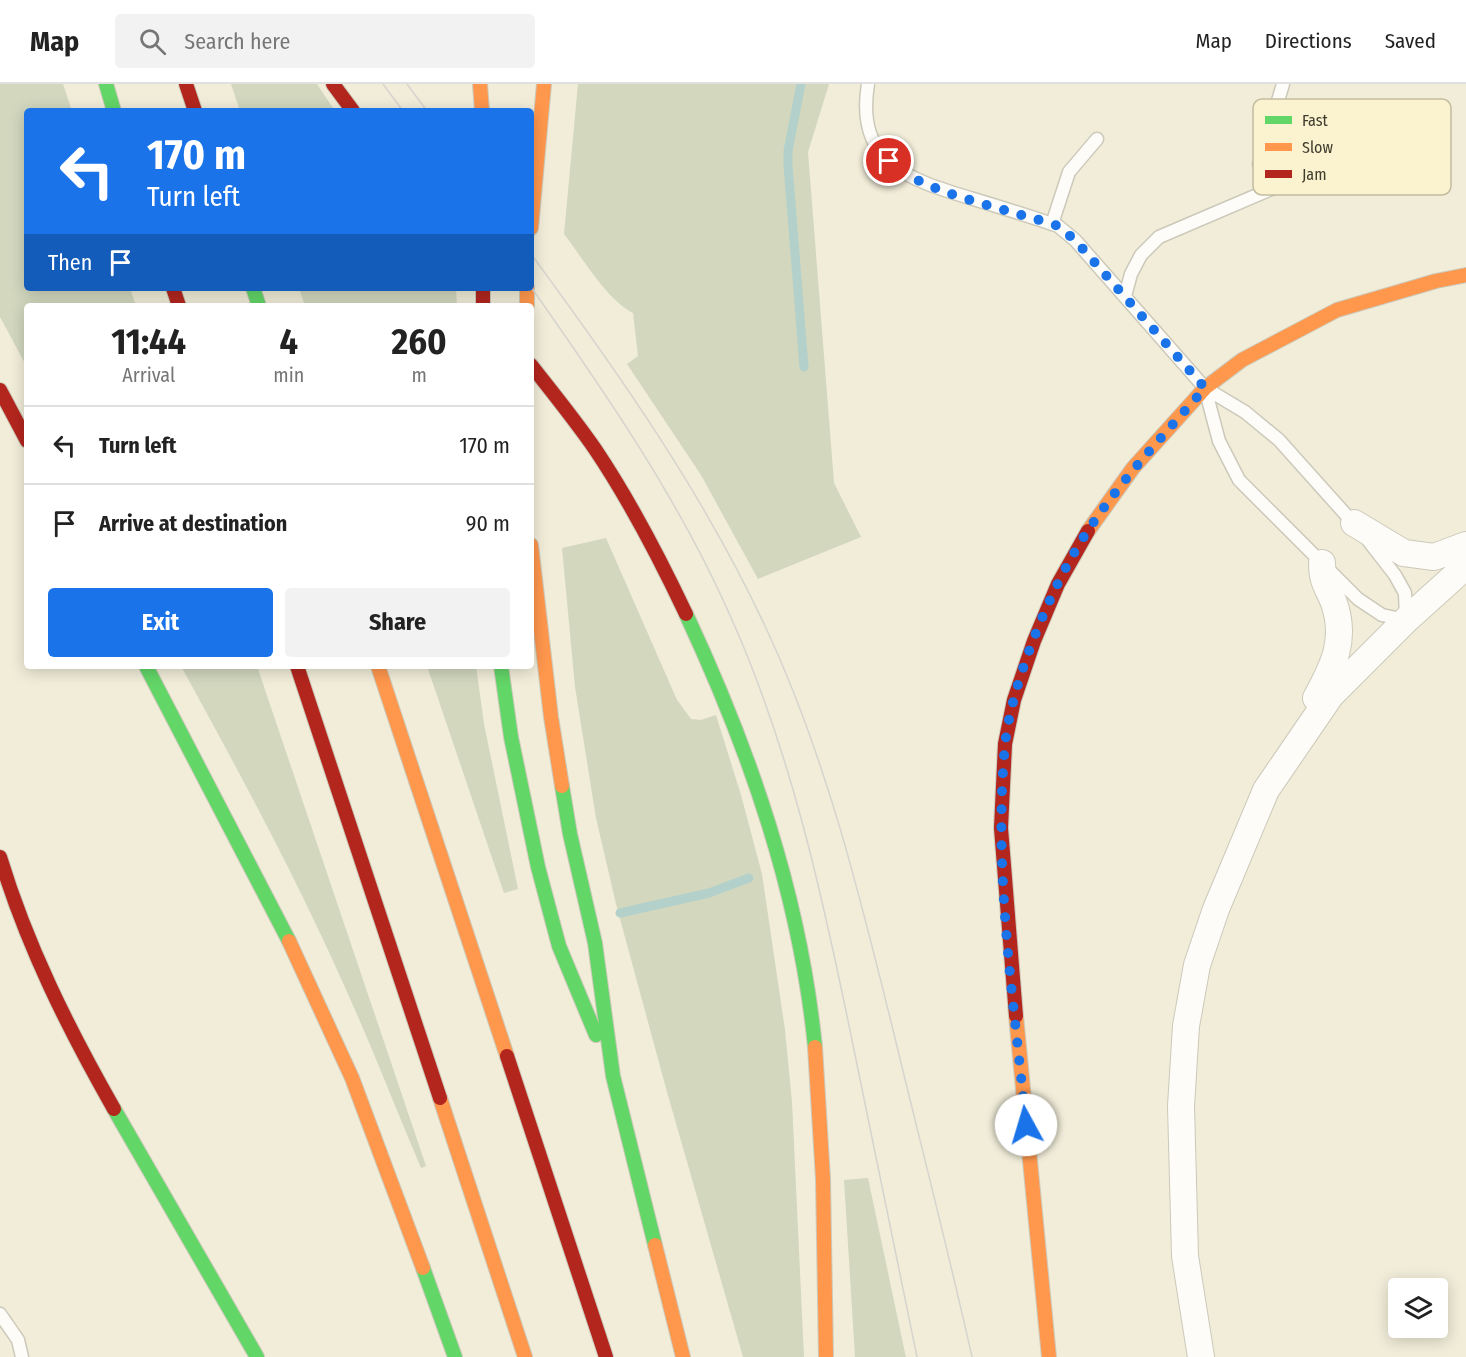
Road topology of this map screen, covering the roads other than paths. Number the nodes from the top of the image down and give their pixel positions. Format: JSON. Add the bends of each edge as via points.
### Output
{"nodes":[{"id":1,"x":106,"y":84,"type":"edge"},
{"id":2,"x":186,"y":84,"type":"edge"},
{"id":3,"x":333,"y":84,"type":"edge"},
{"id":4,"x":480,"y":84,"type":"edge"},
{"id":5,"x":544,"y":84,"type":"edge"},
{"id":6,"x":868,"y":84,"type":"edge"},
{"id":7,"x":1283,"y":84,"type":"edge"},
{"id":8,"x":1278,"y":99,"type":"edge"},
{"id":9,"x":113,"y":108,"type":"edge"},
{"id":10,"x":194,"y":108,"type":"edge"},
{"id":11,"x":351,"y":108,"type":"edge"},
{"id":12,"x":482,"y":108,"type":"edge"},
{"id":13,"x":1097,"y":139,"type":"dead end"},
{"id":14,"x":534,"y":192,"type":"edge"},
{"id":15,"x":1257,"y":195,"type":"edge"},
{"id":16,"x":1052,"y":224,"type":"junction"},
{"id":17,"x":1466,"y":275,"type":"edge"},
{"id":18,"x":1125,"y":296,"type":"junction"},
{"id":19,"x":534,"y":369,"type":"edge"},
{"id":20,"x":1205,"y":388,"type":"junction"},
{"id":21,"x":0,"y":390,"type":"edge"},
{"id":22,"x":24,"y":435,"type":"edge"},
{"id":23,"x":1354,"y":523,"type":"junction"},
{"id":24,"x":1466,"y":545,"type":"edge"},
{"id":25,"x":1322,"y":563,"type":"junction"},
{"id":26,"x":1466,"y":566,"type":"edge"},
{"id":27,"x":534,"y":571,"type":"edge"},
{"id":28,"x":1406,"y":620,"type":"junction"},
{"id":29,"x":148,"y":669,"type":"edge"},
{"id":30,"x":298,"y":669,"type":"edge"},
{"id":31,"x":379,"y":669,"type":"edge"},
{"id":32,"x":501,"y":669,"type":"edge"},
{"id":33,"x":1311,"y":725,"type":"junction"},
{"id":34,"x":0,"y":857,"type":"edge"},
{"id":35,"x":613,"y":1076,"type":"junction"},
{"id":36,"x":0,"y":1314,"type":"edge"},
{"id":37,"x":22,"y":1357,"type":"edge"},
{"id":38,"x":257,"y":1357,"type":"edge"},
{"id":39,"x":455,"y":1357,"type":"edge"},
{"id":40,"x":525,"y":1357,"type":"edge"},
{"id":41,"x":606,"y":1357,"type":"edge"},
{"id":42,"x":683,"y":1357,"type":"edge"},
{"id":43,"x":826,"y":1357,"type":"edge"},
{"id":44,"x":1049,"y":1357,"type":"edge"},
{"id":45,"x":1201,"y":1357,"type":"edge"}],
"edges":[{"from":1,"to":9,"type":"main road"},
{"from":2,"to":10,"type":"main road"},
{"from":3,"to":11,"type":"main road"},
{"from":4,"to":12,"type":"main road"},
{"from":5,"to":14,"type":"main road"},
{"from":6,"to":16,"type":"lane","via":[[864,107],[869,130],[880,152],[897,170],[921,182]]},
{"from":7,"to":8,"type":"lane"},
{"from":13,"to":16,"type":"lane","via":[[1069,172]]},
{"from":15,"to":18,"type":"lane","via":[[1159,237],[1141,255]]},
{"from":16,"to":18,"type":"lane","via":[[1075,240]]},
{"from":17,"to":20,"type":"main road","via":[[1337,310],[1242,360]]},
{"from":18,"to":20,"type":"lane"},
{"from":19,"to":43,"type":"main road","via":[[607,469],[668,576],[728,707],[775,840],[810,1001],[819,1088]]},
{"from":20,"to":23,"type":"lane","via":[[1245,412],[1278,440]]},
{"from":20,"to":25,"type":"lane","via":[[1219,441],[1239,480]]},
{"from":20,"to":44,"type":"main road","via":[[1133,468],[1079,546],[1034,641],[1014,700],[1005,744],[1001,828],[1008,939]]},
{"from":21,"to":22,"type":"main road"},
{"from":23,"to":24,"type":"street","via":[[1404,553],[1434,557]]},
{"from":23,"to":28,"type":"lane","via":[[1405,593]]},
{"from":25,"to":28,"type":"lane","via":[[1358,599],[1382,615]]},
{"from":25,"to":33,"type":"street","via":[[1322,579],[1334,604],[1339,630],[1335,663],[1312,704]]},
{"from":26,"to":28,"type":"street"},
{"from":27,"to":35,"type":"main road","via":[[551,717],[570,834],[596,944]]},
{"from":28,"to":33,"type":"street","via":[[1331,695]]},
{"from":29,"to":39,"type":"main road","via":[[285,930],[330,1029],[378,1143]]},
{"from":30,"to":40,"type":"main road"},
{"from":31,"to":41,"type":"main road"},
{"from":32,"to":35,"type":"main road","via":[[538,867],[559,946]]},
{"from":33,"to":45,"type":"street","via":[[1266,790],[1216,909],[1197,965],[1186,1026],[1181,1106],[1185,1256]]},
{"from":34,"to":38,"type":"main road","via":[[35,959],[70,1031]]},
{"from":35,"to":42,"type":"main road"},
{"from":36,"to":37,"type":"lane","via":[[18,1340]]}]}
